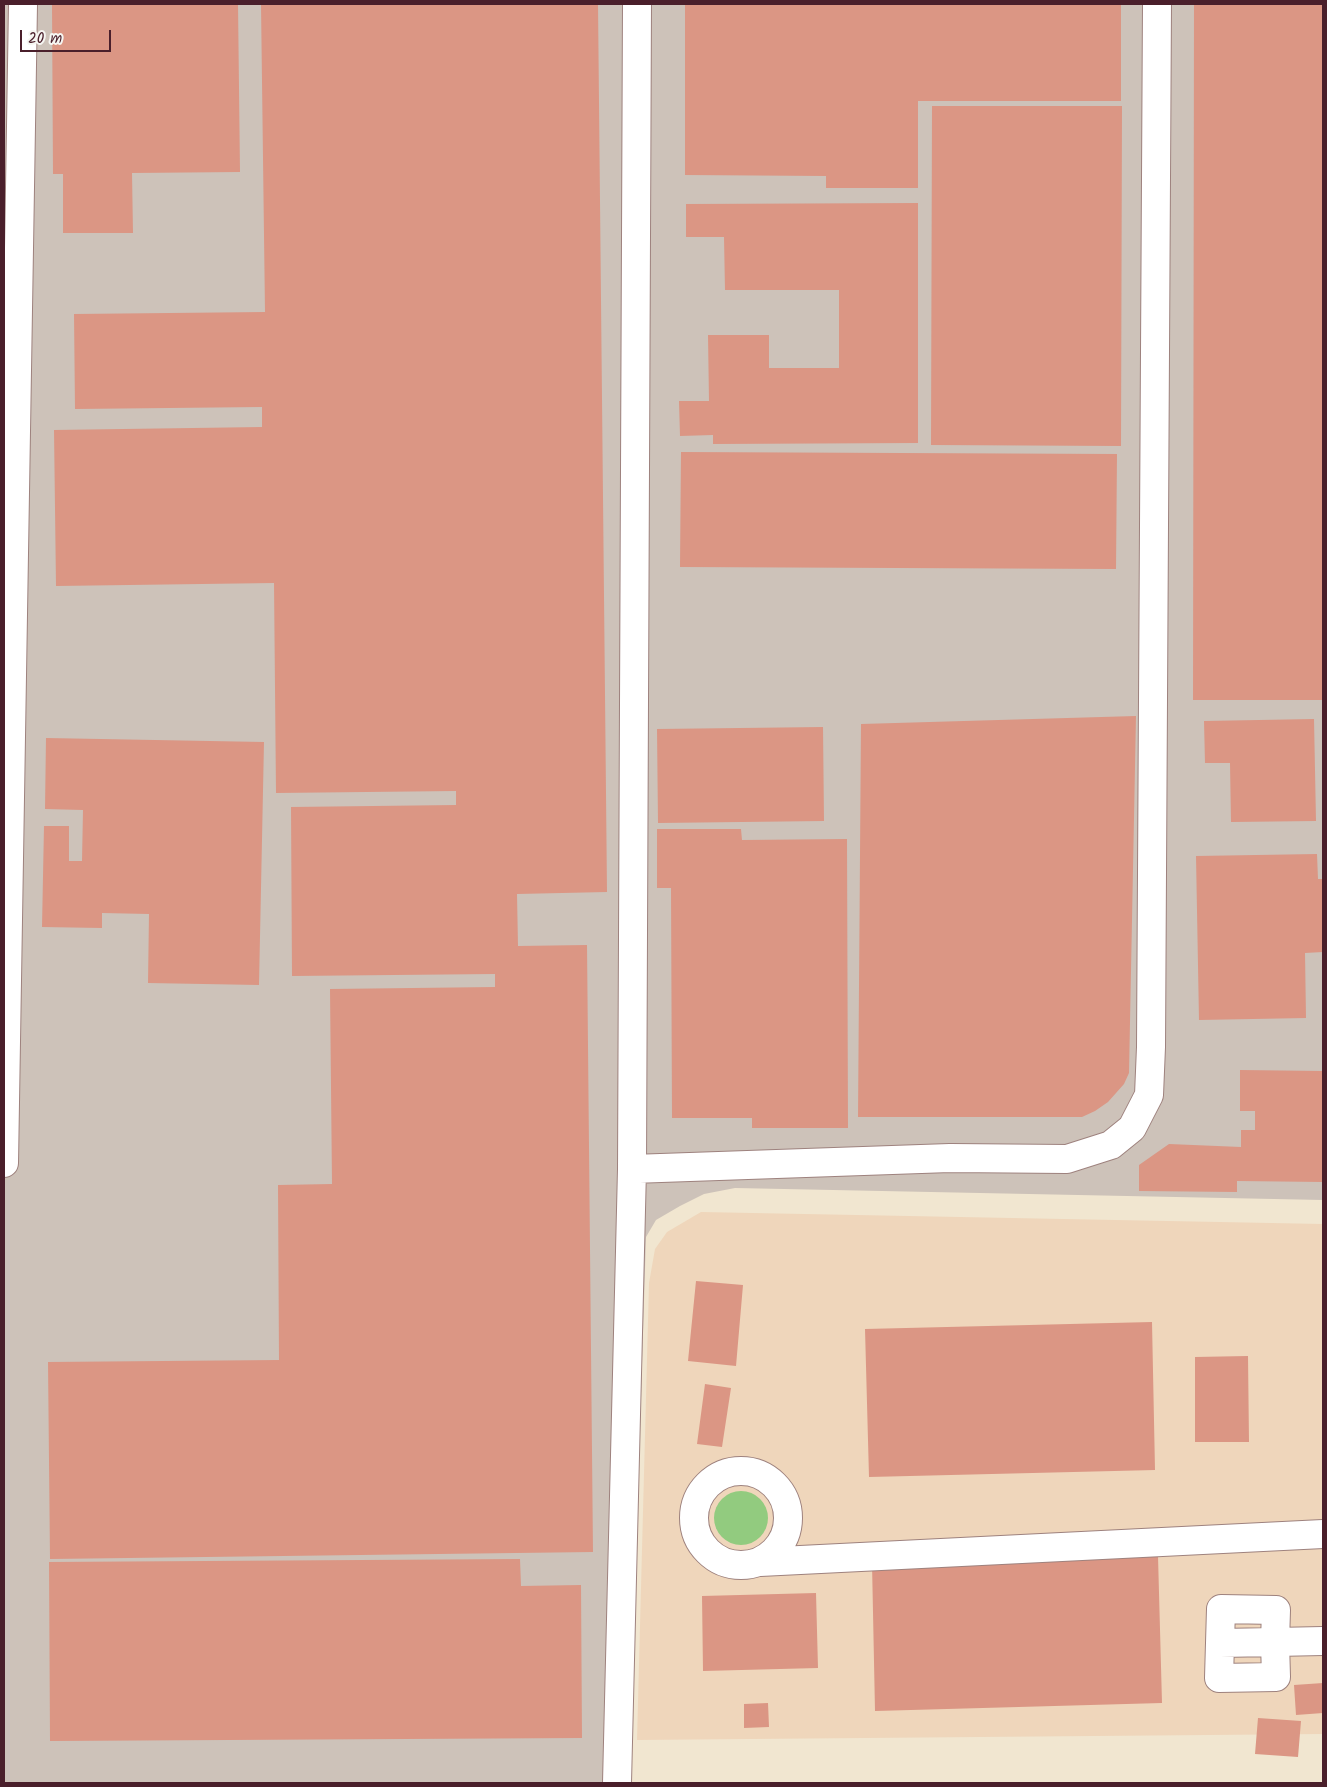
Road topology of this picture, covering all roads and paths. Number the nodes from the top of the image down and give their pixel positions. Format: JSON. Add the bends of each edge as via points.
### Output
{"nodes":[{"id":1,"x":23,"y":4,"type":"edge"},
{"id":2,"x":637,"y":4,"type":"edge"},
{"id":3,"x":1157,"y":4,"type":"edge"},
{"id":4,"x":4,"y":1163,"type":"edge"},
{"id":5,"x":632,"y":1169,"type":"junction"},
{"id":6,"x":1323,"y":1534,"type":"edge"},
{"id":7,"x":760,"y":1562,"type":"dead end"},
{"id":8,"x":1323,"y":1641,"type":"edge"},
{"id":9,"x":1275,"y":1642,"type":"junction"},
{"id":10,"x":617,"y":1783,"type":"edge"}],
"edges":[{"from":1,"to":4,"type":"street"},
{"from":2,"to":5,"type":"street"},
{"from":3,"to":5,"type":"street","via":[[1149,1095],[1132,1128],[1125,1134],[1110,1144],[1067,1159],[950,1158]]},
{"from":5,"to":10,"type":"street"},
{"from":6,"to":7,"type":"street"},
{"from":8,"to":9,"type":"street"},
{"from":9,"to":9,"type":"street","via":[[1276,1610],[1221,1609],[1219,1678],[1276,1677]]}]}
